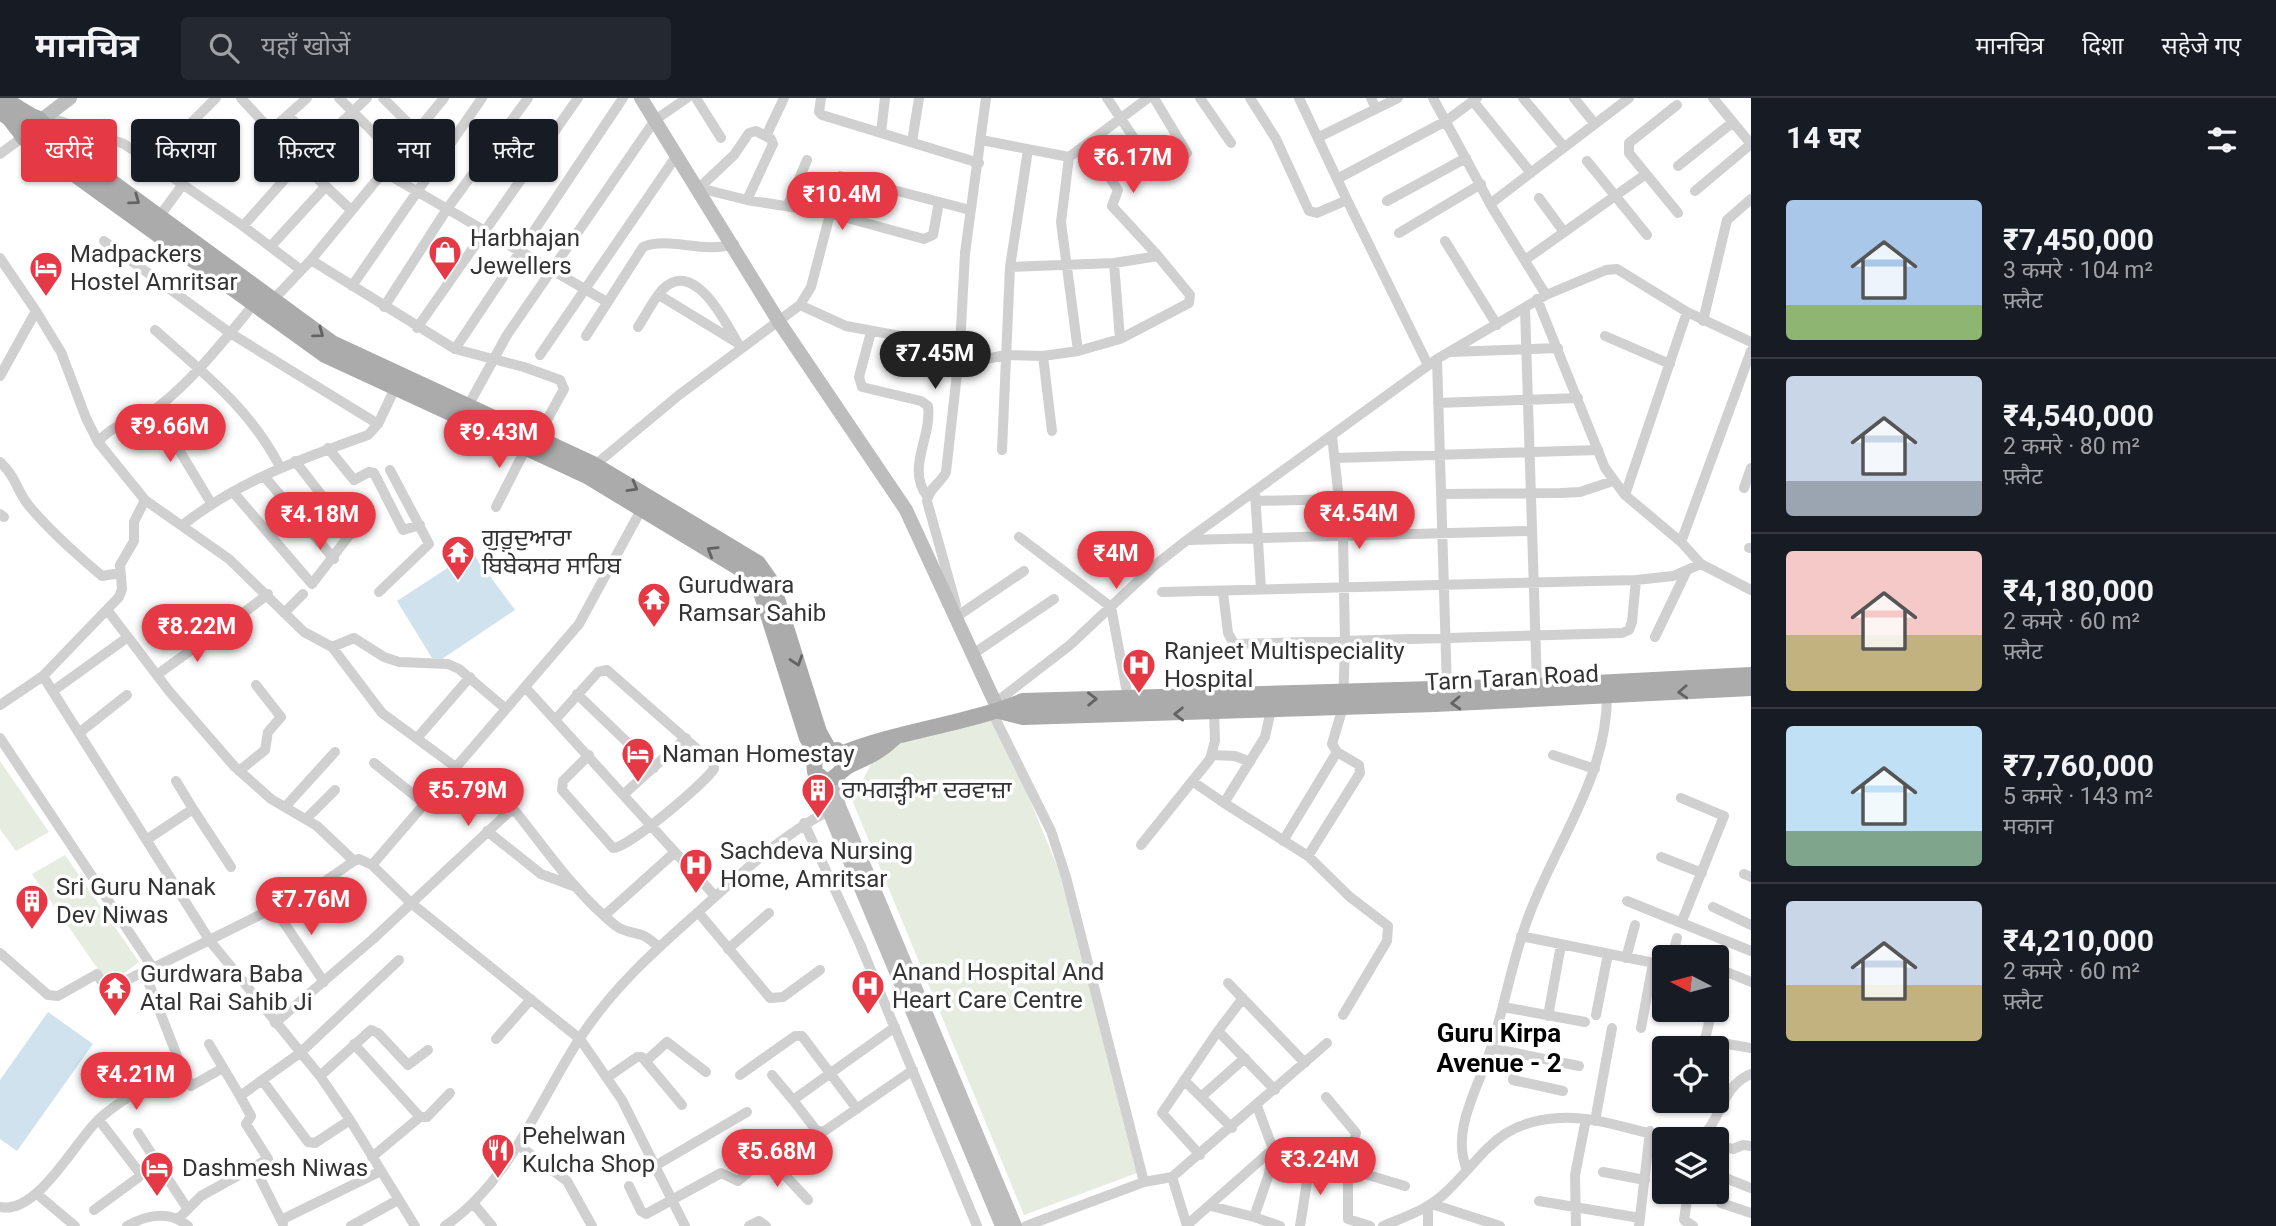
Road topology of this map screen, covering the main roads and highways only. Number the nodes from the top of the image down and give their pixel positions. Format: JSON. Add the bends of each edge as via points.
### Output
{"nodes":[{"id":1,"x":2,"y":98,"type":"edge"},
{"id":2,"x":70,"y":98,"type":"edge"},
{"id":3,"x":640,"y":98,"type":"edge"},
{"id":4,"x":0,"y":113,"type":"edge"},
{"id":5,"x":39,"y":119,"type":"edge"},
{"id":6,"x":42,"y":119,"type":"edge"},
{"id":7,"x":21,"y":134,"type":"edge"},
{"id":8,"x":88,"y":182,"type":"edge"},
{"id":9,"x":111,"y":182,"type":"edge"},
{"id":10,"x":263,"y":304,"type":"junction"},
{"id":11,"x":399,"y":382,"type":"junction"},
{"id":12,"x":502,"y":429,"type":"junction"},
{"id":13,"x":532,"y":443,"type":"junction"},
{"id":14,"x":1751,"y":675,"type":"edge"},
{"id":15,"x":1751,"y":688,"type":"edge"},
{"id":16,"x":1607,"y":689,"type":"junction"},
{"id":17,"x":1343,"y":699,"type":"junction"},
{"id":18,"x":1272,"y":702,"type":"junction"},
{"id":19,"x":995,"y":709,"type":"junction"},
{"id":20,"x":1023,"y":709,"type":"junction"},
{"id":21,"x":835,"y":761,"type":"junction"},
{"id":22,"x":820,"y":780,"type":"junction"},
{"id":23,"x":1002,"y":1226,"type":"edge"},
{"id":24,"x":1015,"y":1226,"type":"edge"}],
"edges":[{"from":1,"to":5,"type":"main road"},
{"from":2,"to":6,"type":"main road"},
{"from":3,"to":19,"type":"main road","via":[[779,322],[906,510],[960,621]]},
{"from":4,"to":7,"type":"main road"},
{"from":8,"to":10,"type":"main road"},
{"from":9,"to":10,"type":"main road","one_way":true},
{"from":10,"to":11,"type":"main road"},
{"from":11,"to":12,"type":"main road"},
{"from":11,"to":12,"type":"main road","via":[[468,406]]},
{"from":12,"to":13,"type":"main road"},
{"from":21,"to":13,"type":"main road","one_way":true,"via":[[807,738],[760,589],[749,574]]},
{"from":13,"to":21,"type":"main road","one_way":true,"via":[[595,466],[758,563],[772,583],[819,732]]},
{"from":14,"to":16,"type":"main road","name":"Tarn Taran Road"},
{"from":15,"to":16,"type":"main road","name":"Tarn Taran Road","one_way":true},
{"from":16,"to":17,"type":"main road","name":"Tarn Taran Road","one_way":true},
{"from":16,"to":17,"type":"main road","name":"Tarn Taran Road","via":[[1447,689]]},
{"from":17,"to":18,"type":"main road","name":"Tarn Taran Road"},
{"from":20,"to":18,"type":"main road","name":"Tarn Taran Road","one_way":true,"via":[[1128,698]]},
{"from":18,"to":20,"type":"main road","name":"Tarn Taran Road","one_way":true,"via":[[1214,713]]},
{"from":19,"to":20,"type":"main road"},
{"from":19,"to":21,"type":"main road","via":[[894,738],[878,753]]},
{"from":21,"to":22,"type":"main road","via":[[826,782]]},
{"from":21,"to":22,"type":"main road","via":[[814,762]]},
{"from":21,"to":24,"type":"main road","via":[[839,806]]},
{"from":22,"to":23,"type":"main road","via":[[821,792]]}]}
